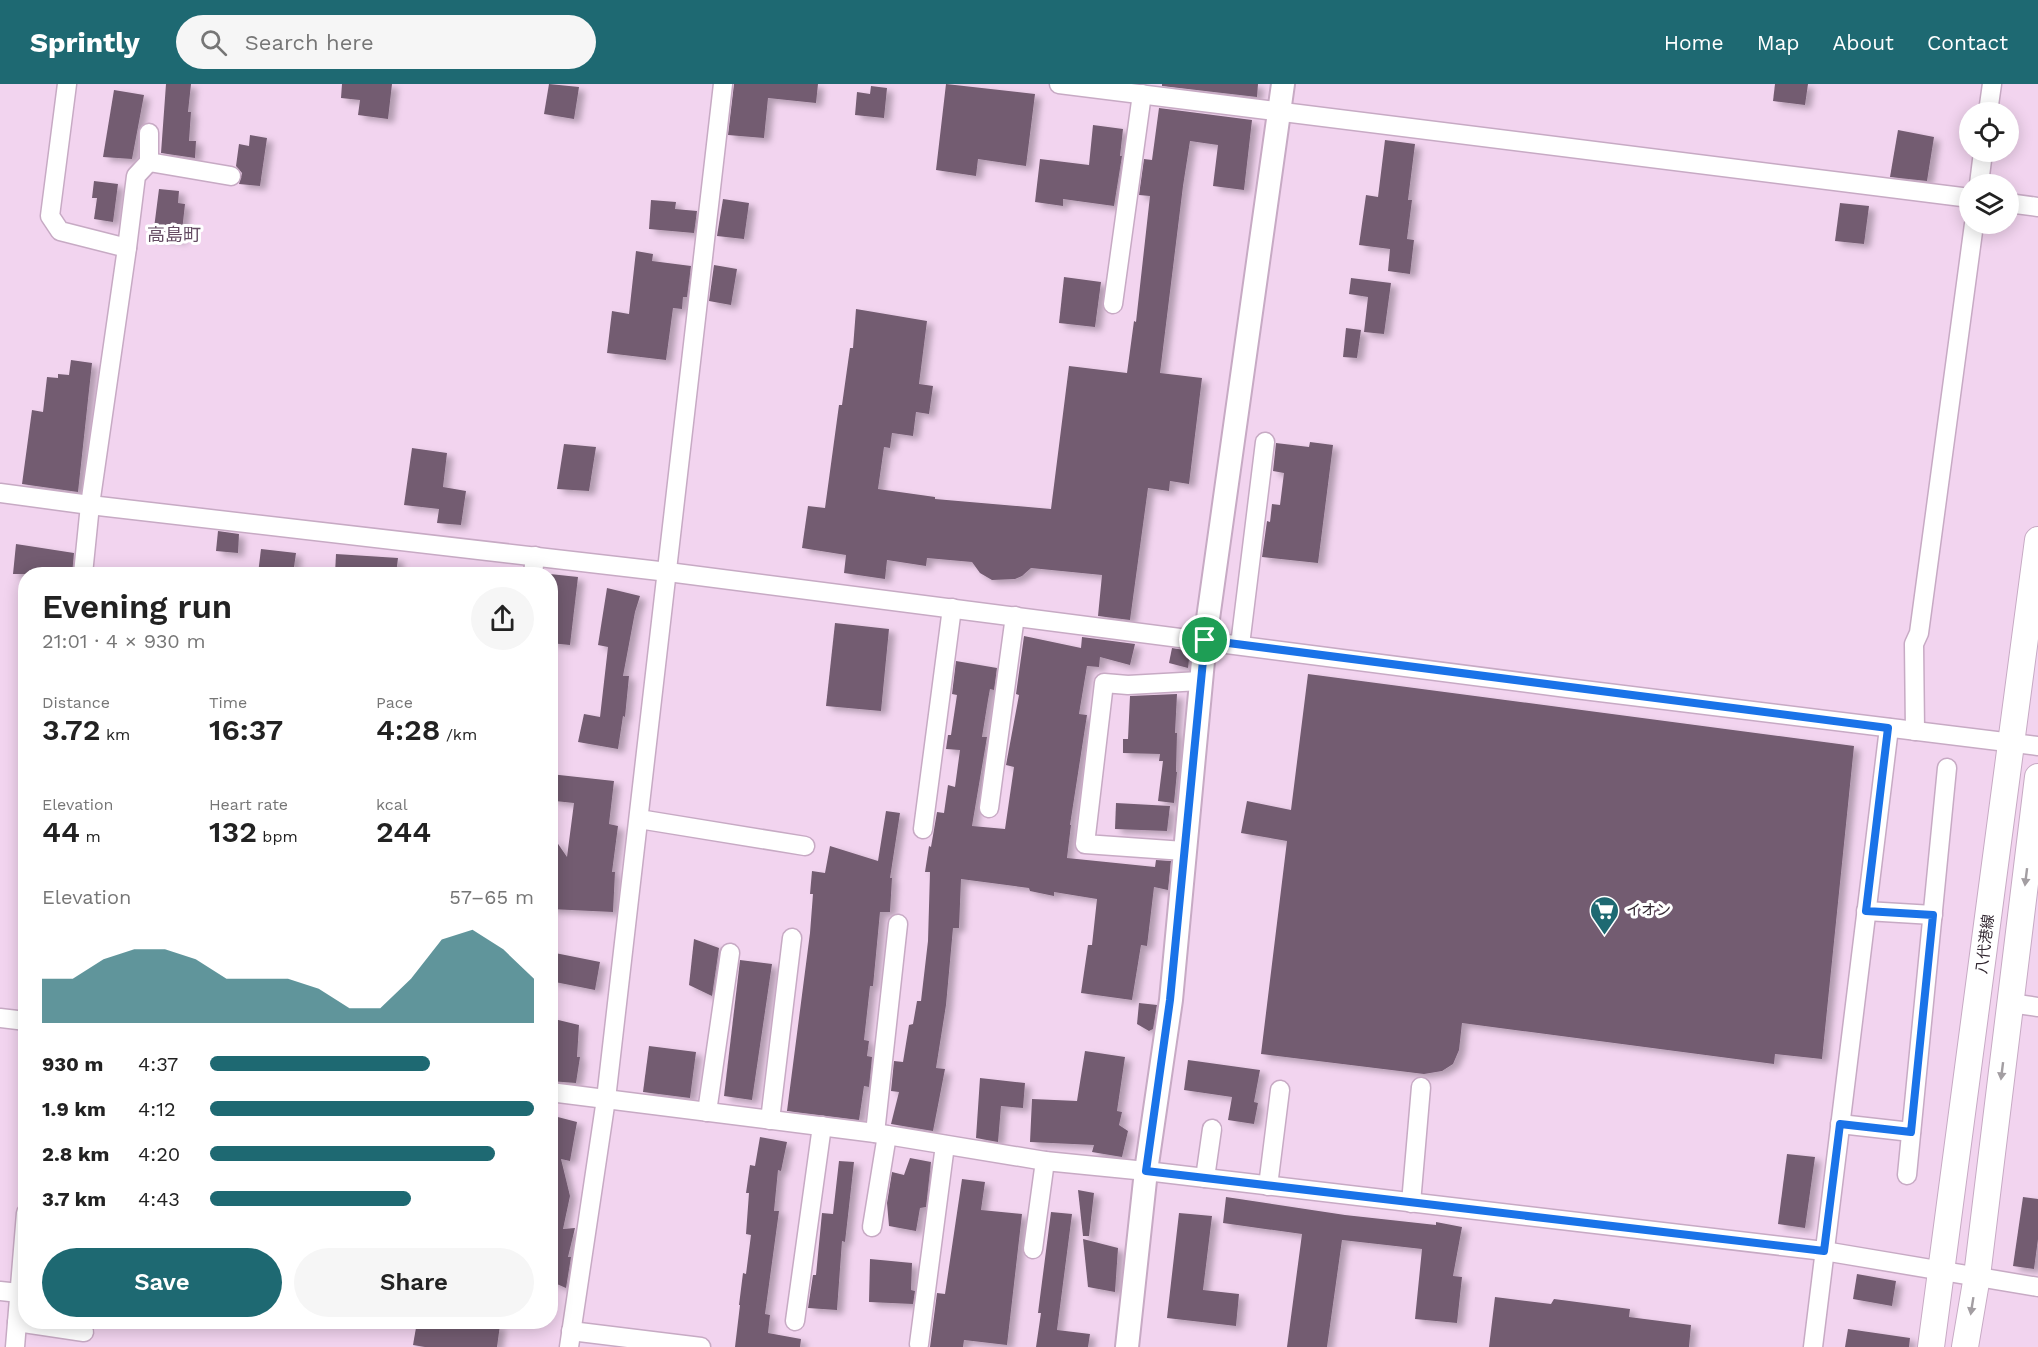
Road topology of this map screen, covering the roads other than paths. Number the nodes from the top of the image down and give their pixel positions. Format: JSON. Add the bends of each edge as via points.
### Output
{"nodes":[{"id":1,"x":67,"y":84,"type":"edge"},
{"id":2,"x":723,"y":84,"type":"edge"},
{"id":3,"x":1059,"y":84,"type":"edge"},
{"id":4,"x":1283,"y":84,"type":"edge"},
{"id":5,"x":1992,"y":84,"type":"edge"},
{"id":6,"x":1090,"y":86,"type":"edge"},
{"id":7,"x":1192,"y":92,"type":"edge"},
{"id":8,"x":1142,"y":94,"type":"junction"},
{"id":9,"x":1989,"y":102,"type":"edge"},
{"id":10,"x":1280,"y":112,"type":"junction"},
{"id":11,"x":149,"y":133,"type":"dead end"},
{"id":12,"x":149,"y":162,"type":"junction"},
{"id":13,"x":231,"y":176,"type":"dead end"},
{"id":14,"x":1959,"y":197,"type":"edge"},
{"id":15,"x":2019,"y":204,"type":"edge"},
{"id":16,"x":2038,"y":207,"type":"edge"},
{"id":17,"x":1973,"y":234,"type":"edge"},
{"id":18,"x":127,"y":248,"type":"junction"},
{"id":19,"x":1113,"y":304,"type":"dead end"},
{"id":20,"x":1265,"y":442,"type":"dead end"},
{"id":21,"x":0,"y":493,"type":"edge"},
{"id":22,"x":90,"y":505,"type":"junction"},
{"id":23,"x":2038,"y":540,"type":"edge"},
{"id":24,"x":534,"y":565,"type":"edge"},
{"id":25,"x":84,"y":567,"type":"edge"},
{"id":26,"x":668,"y":572,"type":"junction"},
{"id":27,"x":952,"y":608,"type":"junction"},
{"id":28,"x":1015,"y":616,"type":"junction"},
{"id":29,"x":1205,"y":640,"type":"junction"},
{"id":30,"x":1240,"y":645,"type":"junction"},
{"id":31,"x":1200,"y":681,"type":"junction"},
{"id":32,"x":1888,"y":728,"type":"junction"},
{"id":33,"x":1915,"y":731,"type":"junction"},
{"id":34,"x":2012,"y":743,"type":"junction"},
{"id":35,"x":2038,"y":746,"type":"edge"},
{"id":36,"x":1947,"y":768,"type":"dead end"},
{"id":37,"x":2038,"y":777,"type":"edge"},
{"id":38,"x":989,"y":808,"type":"dead end"},
{"id":39,"x":639,"y":819,"type":"junction"},
{"id":40,"x":923,"y":829,"type":"dead end"},
{"id":41,"x":805,"y":846,"type":"dead end"},
{"id":42,"x":1184,"y":851,"type":"junction"},
{"id":43,"x":1866,"y":911,"type":"junction"},
{"id":44,"x":1933,"y":915,"type":"junction"},
{"id":45,"x":898,"y":924,"type":"dead end"},
{"id":46,"x":792,"y":938,"type":"dead end"},
{"id":47,"x":730,"y":953,"type":"dead end"},
{"id":48,"x":2010,"y":1003,"type":"junction"},
{"id":49,"x":2038,"y":1007,"type":"edge"},
{"id":50,"x":0,"y":1018,"type":"edge"},
{"id":51,"x":18,"y":1020,"type":"edge"},
{"id":52,"x":1422,"y":1087,"type":"dead end"},
{"id":53,"x":1280,"y":1090,"type":"dead end"},
{"id":54,"x":558,"y":1093,"type":"edge"},
{"id":55,"x":606,"y":1099,"type":"junction"},
{"id":56,"x":707,"y":1112,"type":"junction"},
{"id":57,"x":770,"y":1120,"type":"junction"},
{"id":58,"x":1840,"y":1124,"type":"junction"},
{"id":59,"x":822,"y":1126,"type":"junction"},
{"id":60,"x":1212,"y":1129,"type":"dead end"},
{"id":61,"x":1911,"y":1132,"type":"junction"},
{"id":62,"x":881,"y":1134,"type":"junction"},
{"id":63,"x":945,"y":1145,"type":"junction"},
{"id":64,"x":1045,"y":1161,"type":"junction"},
{"id":65,"x":1146,"y":1171,"type":"junction"},
{"id":66,"x":1907,"y":1175,"type":"dead end"},
{"id":67,"x":1205,"y":1178,"type":"junction"},
{"id":68,"x":1268,"y":1186,"type":"junction"},
{"id":69,"x":1411,"y":1203,"type":"junction"},
{"id":70,"x":872,"y":1227,"type":"dead end"},
{"id":71,"x":1033,"y":1250,"type":"dead end"},
{"id":72,"x":1824,"y":1251,"type":"junction"},
{"id":73,"x":1942,"y":1270,"type":"junction"},
{"id":74,"x":1977,"y":1276,"type":"junction"},
{"id":75,"x":2038,"y":1287,"type":"edge"},
{"id":76,"x":0,"y":1291,"type":"edge"},
{"id":77,"x":18,"y":1293,"type":"edge"},
{"id":78,"x":18,"y":1308,"type":"edge"},
{"id":79,"x":795,"y":1321,"type":"dead end"},
{"id":80,"x":17,"y":1322,"type":"joint"},
{"id":81,"x":64,"y":1329,"type":"edge"},
{"id":82,"x":84,"y":1332,"type":"dead end"},
{"id":83,"x":570,"y":1339,"type":"edge"},
{"id":84,"x":919,"y":1344,"type":"dead end"},
{"id":85,"x":15,"y":1347,"type":"edge"},
{"id":86,"x":701,"y":1347,"type":"edge"},
{"id":87,"x":1127,"y":1347,"type":"edge"},
{"id":88,"x":1813,"y":1347,"type":"edge"},
{"id":89,"x":1931,"y":1347,"type":"edge"},
{"id":90,"x":1965,"y":1347,"type":"edge"}],
"edges":[{"from":1,"to":18,"type":"street","via":[[50,216],[60,231]]},
{"from":2,"to":26,"type":"street"},
{"from":3,"to":6,"type":"street"},
{"from":4,"to":10,"type":"street"},
{"from":5,"to":9,"type":"street"},
{"from":6,"to":8,"type":"street"},
{"from":7,"to":8,"type":"street"},
{"from":7,"to":10,"type":"street"},
{"from":8,"to":19,"type":"street"},
{"from":10,"to":14,"type":"street"},
{"from":10,"to":29,"type":"street"},
{"from":11,"to":12,"type":"street"},
{"from":12,"to":13,"type":"street"},
{"from":12,"to":18,"type":"street","via":[[136,176]]},
{"from":15,"to":16,"type":"street"},
{"from":17,"to":33,"type":"street","via":[[1919,633],[1914,644]]},
{"from":18,"to":22,"type":"street"},
{"from":20,"to":30,"type":"street"},
{"from":21,"to":22,"type":"street"},
{"from":22,"to":24,"type":"street"},
{"from":22,"to":25,"type":"street"},
{"from":23,"to":34,"type":"main road","name":"八代港線"},
{"from":24,"to":26,"type":"street"},
{"from":26,"to":27,"type":"street"},
{"from":26,"to":39,"type":"street"},
{"from":27,"to":28,"type":"street"},
{"from":27,"to":40,"type":"street"},
{"from":28,"to":29,"type":"street"},
{"from":28,"to":38,"type":"street"},
{"from":29,"to":30,"type":"street"},
{"from":29,"to":31,"type":"street"},
{"from":30,"to":32,"type":"street"},
{"from":31,"to":42,"type":"street"},
{"from":31,"to":42,"type":"street","via":[[1104,683],[1085,844]]},
{"from":32,"to":33,"type":"street"},
{"from":32,"to":43,"type":"street"},
{"from":33,"to":34,"type":"street"},
{"from":34,"to":35,"type":"street"},
{"from":34,"to":73,"type":"main road","name":"八代港線"},
{"from":36,"to":44,"type":"street"},
{"from":37,"to":48,"type":"main road","one_way":true},
{"from":39,"to":41,"type":"street"},
{"from":39,"to":55,"type":"street"},
{"from":42,"to":65,"type":"street","via":[[1170,1000]]},
{"from":43,"to":44,"type":"street"},
{"from":43,"to":58,"type":"street"},
{"from":44,"to":61,"type":"street"},
{"from":45,"to":62,"type":"street"},
{"from":46,"to":57,"type":"street"},
{"from":47,"to":56,"type":"street"},
{"from":48,"to":49,"type":"street"},
{"from":48,"to":74,"type":"main road","one_way":true},
{"from":50,"to":51,"type":"street"},
{"from":52,"to":69,"type":"street"},
{"from":53,"to":68,"type":"street"},
{"from":54,"to":55,"type":"street"},
{"from":55,"to":56,"type":"street"},
{"from":55,"to":83,"type":"street"},
{"from":56,"to":57,"type":"street"},
{"from":57,"to":59,"type":"street"},
{"from":58,"to":61,"type":"street"},
{"from":58,"to":72,"type":"street"},
{"from":59,"to":62,"type":"street"},
{"from":59,"to":79,"type":"street"},
{"from":60,"to":67,"type":"street"},
{"from":61,"to":66,"type":"street"},
{"from":62,"to":63,"type":"street"},
{"from":62,"to":70,"type":"street"},
{"from":63,"to":64,"type":"street"},
{"from":63,"to":84,"type":"street"},
{"from":64,"to":65,"type":"street"},
{"from":64,"to":71,"type":"street"},
{"from":65,"to":67,"type":"street"},
{"from":65,"to":87,"type":"street"},
{"from":67,"to":68,"type":"street"},
{"from":68,"to":69,"type":"street"},
{"from":69,"to":72,"type":"street"},
{"from":72,"to":73,"type":"street"},
{"from":72,"to":88,"type":"street"},
{"from":73,"to":74,"type":"street"},
{"from":73,"to":89,"type":"main road","name":"八代港線"},
{"from":74,"to":75,"type":"street"},
{"from":74,"to":90,"type":"main road","one_way":true},
{"from":76,"to":77,"type":"street"},
{"from":78,"to":80,"type":"street"},
{"from":80,"to":85,"type":"street"},
{"from":81,"to":82,"type":"street"},
{"from":83,"to":86,"type":"street"}]}
